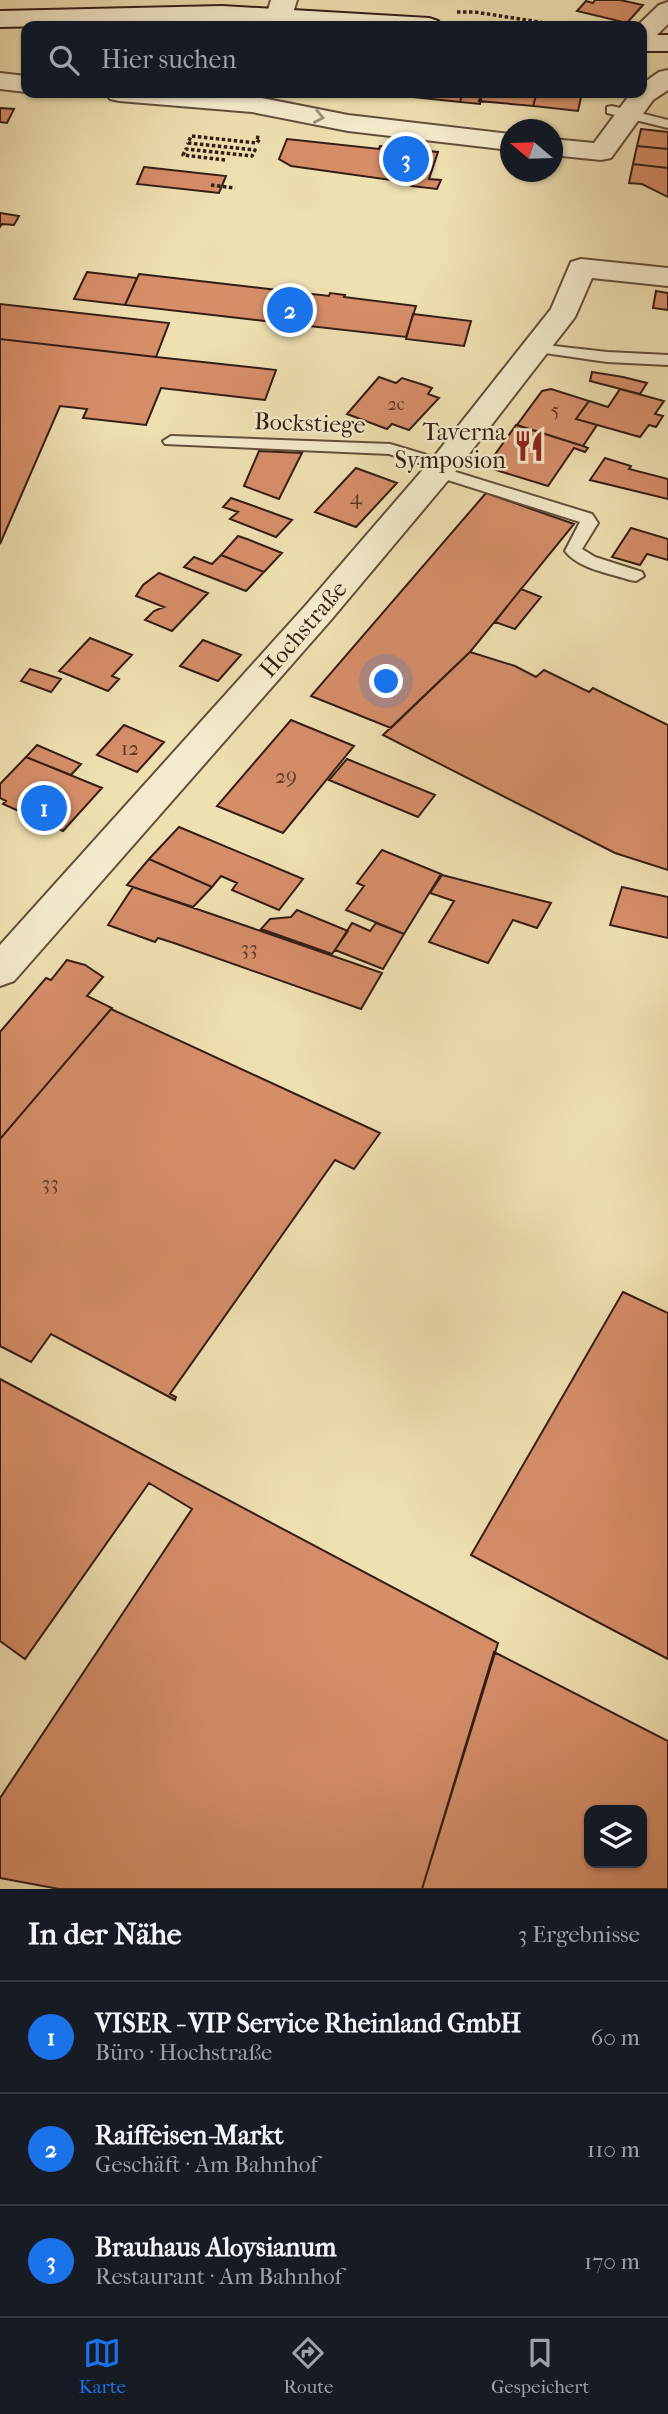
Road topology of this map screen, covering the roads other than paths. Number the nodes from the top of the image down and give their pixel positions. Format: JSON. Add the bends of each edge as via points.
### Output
{"nodes":[{"id":1,"x":668,"y":10,"type":"edge"},
{"id":2,"x":280,"y":14,"type":"edge"},
{"id":3,"x":0,"y":19,"type":"edge"},
{"id":4,"x":367,"y":21,"type":"edge"},
{"id":5,"x":647,"y":31,"type":"edge"},
{"id":6,"x":647,"y":43,"type":"edge"},
{"id":7,"x":668,"y":43,"type":"edge"},
{"id":8,"x":668,"y":78,"type":"edge"},
{"id":9,"x":0,"y":81,"type":"edge"},
{"id":10,"x":21,"y":83,"type":"edge"},
{"id":11,"x":647,"y":92,"type":"edge"},
{"id":12,"x":232,"y":98,"type":"edge"},
{"id":13,"x":254,"y":99,"type":"edge"},
{"id":14,"x":619,"y":105,"type":"edge"},
{"id":15,"x":668,"y":124,"type":"edge"},
{"id":16,"x":500,"y":141,"type":"edge"},
{"id":17,"x":563,"y":148,"type":"edge"},
{"id":18,"x":668,"y":277,"type":"edge"},
{"id":19,"x":536,"y":348,"type":"junction"},
{"id":20,"x":668,"y":360,"type":"edge"},
{"id":21,"x":171,"y":441,"type":"dead end"},
{"id":22,"x":441,"y":468,"type":"junction"},
{"id":23,"x":636,"y":576,"type":"dead end"},
{"id":24,"x":0,"y":971,"type":"edge"}],
"edges":[{"from":1,"to":5,"type":"street"},
{"from":2,"to":3,"type":"street"},
{"from":2,"to":4,"type":"street"},
{"from":6,"to":7,"type":"street"},
{"from":8,"to":11,"type":"street"},
{"from":9,"to":10,"type":"street"},
{"from":12,"to":13,"type":"street"},
{"from":13,"to":16,"type":"street","one_way":true,"via":[[348,123]]},
{"from":14,"to":15,"type":"lane"},
{"from":14,"to":17,"type":"street","via":[[601,152]]},
{"from":18,"to":19,"type":"street","name":"Hochstraße","via":[[580,268],[565,311]]},
{"from":19,"to":20,"type":"lane","via":[[607,358]]},
{"from":19,"to":22,"type":"street","name":"Hochstraße"},
{"from":21,"to":22,"type":"lane","name":"Bockstiege","via":[[390,449]]},
{"from":22,"to":23,"type":"lane","name":"Bockstiege","via":[[586,518],[590,523],[573,551]]},
{"from":22,"to":24,"type":"street","name":"Hochstraße","via":[[310,623]]}]}
